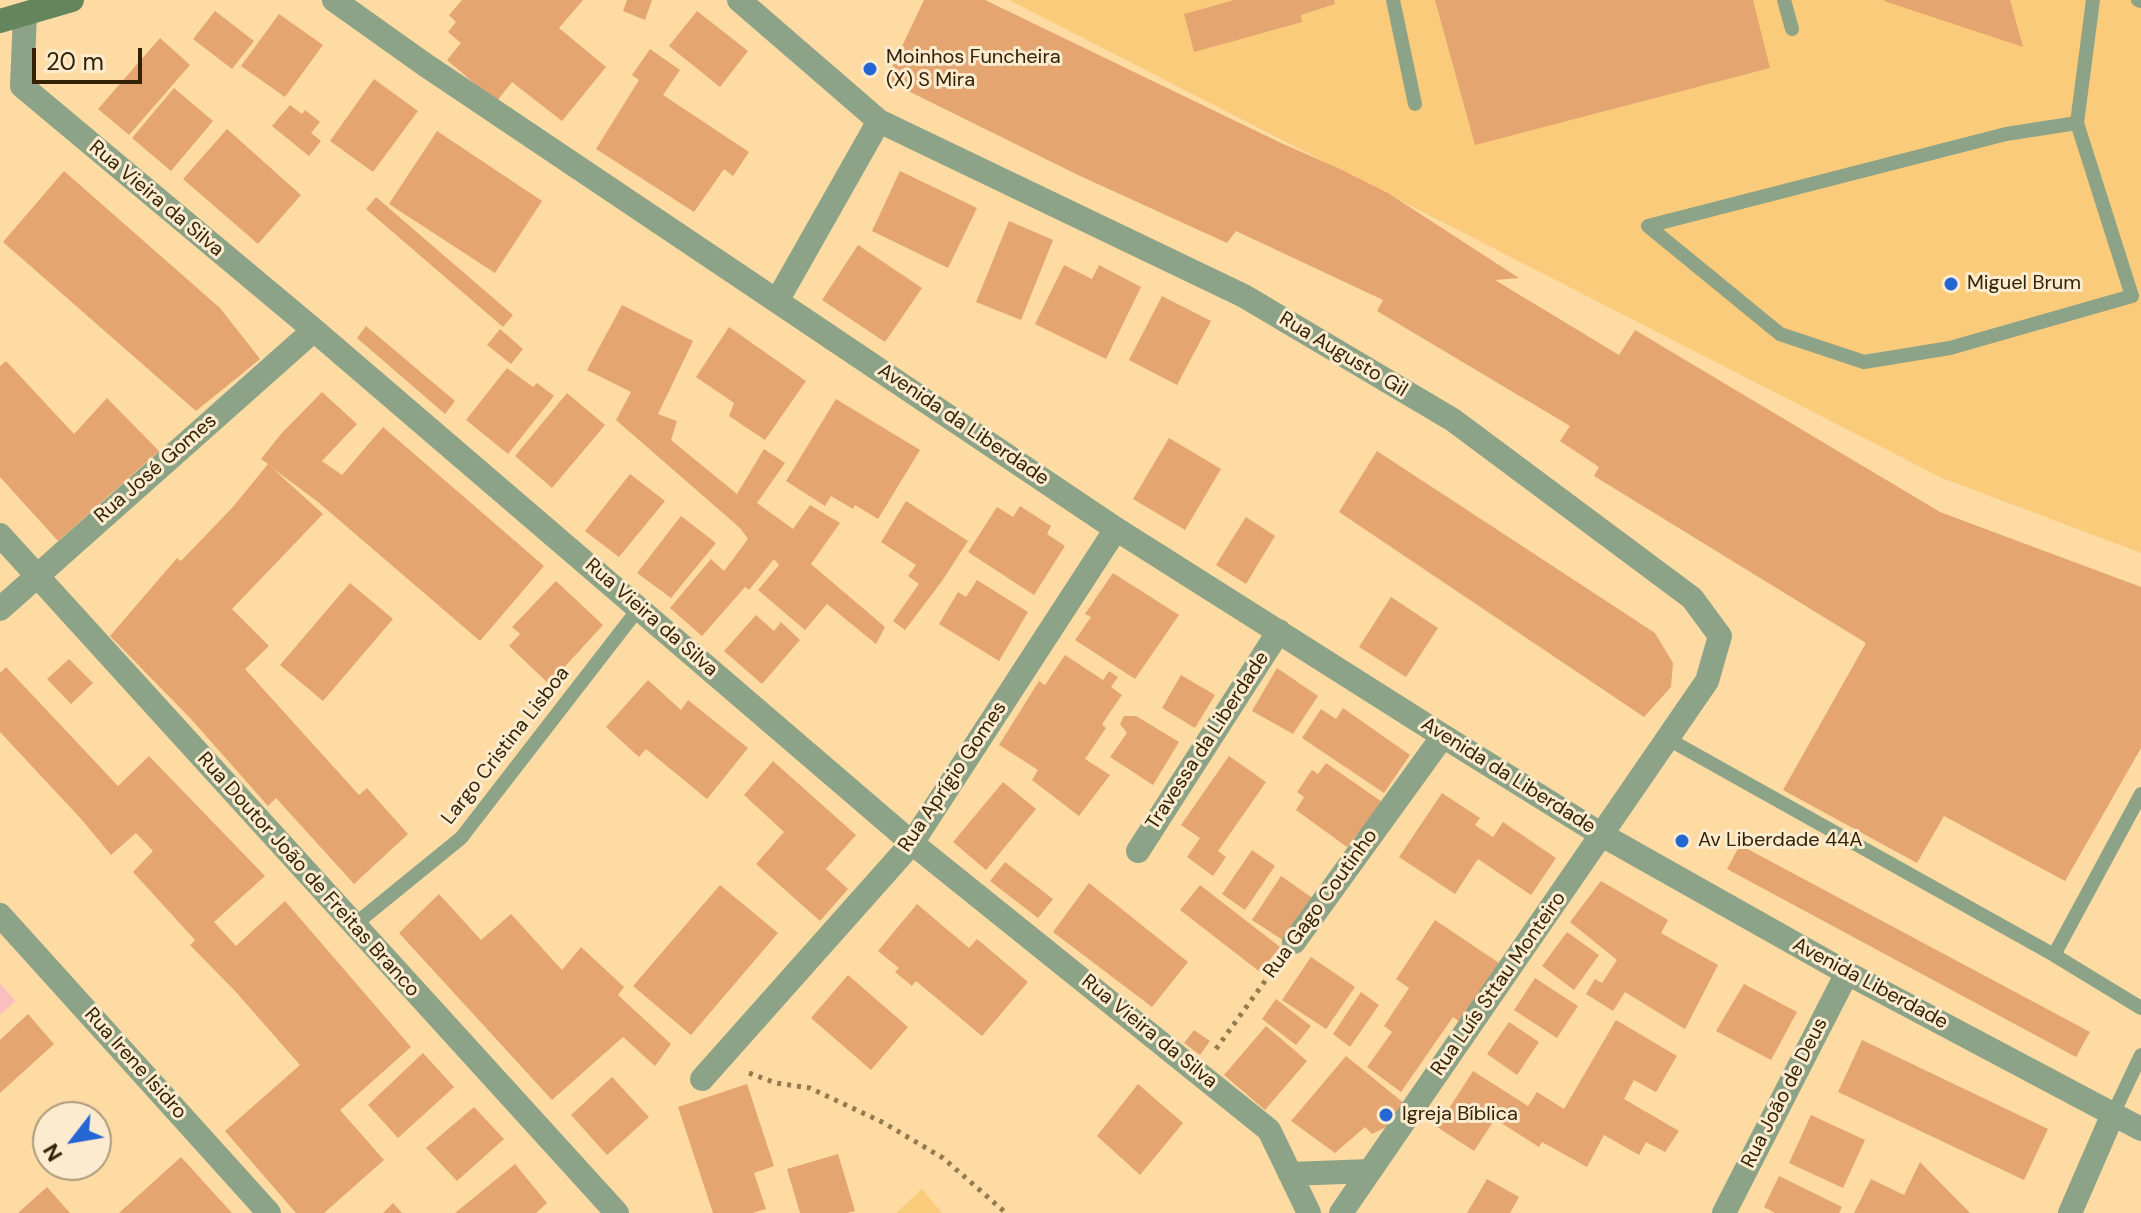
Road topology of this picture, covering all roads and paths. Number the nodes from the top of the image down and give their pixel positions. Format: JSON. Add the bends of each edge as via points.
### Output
{"nodes":[{"id":1,"x":72,"y":0,"type":"edge"},
{"id":2,"x":334,"y":0,"type":"edge"},
{"id":3,"x":739,"y":0,"type":"edge"},
{"id":4,"x":1393,"y":0,"type":"edge"},
{"id":5,"x":1784,"y":0,"type":"edge"},
{"id":6,"x":2093,"y":0,"type":"edge"},
{"id":7,"x":25,"y":14,"type":"junction"},
{"id":8,"x":0,"y":21,"type":"edge"},
{"id":9,"x":1792,"y":29,"type":"dead end"},
{"id":10,"x":1415,"y":104,"type":"dead end"},
{"id":11,"x":879,"y":121,"type":"junction"},
{"id":12,"x":2077,"y":123,"type":"junction"},
{"id":13,"x":777,"y":301,"type":"junction"},
{"id":14,"x":314,"y":330,"type":"junction"},
{"id":15,"x":1116,"y":529,"type":"junction"},
{"id":16,"x":0,"y":535,"type":"edge"},
{"id":17,"x":36,"y":576,"type":"junction"},
{"id":18,"x":639,"y":608,"type":"junction"},
{"id":19,"x":0,"y":609,"type":"edge"},
{"id":20,"x":1279,"y":631,"type":"junction"},
{"id":21,"x":1443,"y":736,"type":"junction"},
{"id":22,"x":1668,"y":739,"type":"junction"},
{"id":23,"x":2141,"y":794,"type":"edge"},
{"id":24,"x":1602,"y":835,"type":"junction"},
{"id":25,"x":912,"y":843,"type":"junction"},
{"id":26,"x":1138,"y":851,"type":"dead end"},
{"id":27,"x":0,"y":915,"type":"edge"},
{"id":28,"x":354,"y":925,"type":"junction"},
{"id":29,"x":1294,"y":942,"type":"joint"},
{"id":30,"x":2054,"y":955,"type":"junction"},
{"id":31,"x":1847,"y":973,"type":"junction"},
{"id":32,"x":2141,"y":1008,"type":"edge"},
{"id":33,"x":2141,"y":1055,"type":"edge"},
{"id":34,"x":710,"y":1070,"type":"joint"},
{"id":35,"x":1199,"y":1072,"type":"junction"},
{"id":36,"x":2113,"y":1114,"type":"junction"},
{"id":37,"x":2141,"y":1129,"type":"edge"},
{"id":38,"x":1370,"y":1171,"type":"junction"},
{"id":39,"x":1290,"y":1174,"type":"junction"},
{"id":40,"x":269,"y":1213,"type":"edge"},
{"id":41,"x":617,"y":1213,"type":"edge"},
{"id":42,"x":1006,"y":1213,"type":"edge"},
{"id":43,"x":1309,"y":1213,"type":"edge"},
{"id":44,"x":1341,"y":1213,"type":"edge"},
{"id":45,"x":1724,"y":1213,"type":"edge"},
{"id":46,"x":2070,"y":1213,"type":"edge"}],
"edges":[{"from":1,"to":7,"type":"street"},
{"from":2,"to":13,"type":"street","name":"Avenida da Liberdade"},
{"from":3,"to":11,"type":"street","name":"Rua Augusto Gil"},
{"from":4,"to":10,"type":"lane"},
{"from":5,"to":9,"type":"lane"},
{"from":6,"to":12,"type":"lane"},
{"from":7,"to":8,"type":"street"},
{"from":7,"to":14,"type":"street","name":"Rua Vieira da Silva","via":[[22,86]]},
{"from":11,"to":13,"type":"street"},
{"from":11,"to":22,"type":"street","name":"Rua Augusto Gil","via":[[1244,296],[1453,420],[1692,598],[1720,636],[1707,681]]},
{"from":12,"to":12,"type":"lane","via":[[2132,296],[1950,348],[1864,362],[1780,334],[1648,226],[2006,134]]},
{"from":13,"to":15,"type":"street","name":"Avenida da Liberdade"},
{"from":14,"to":17,"type":"street","name":"Rua José Gomes"},
{"from":14,"to":18,"type":"street","name":"Rua Vieira da Silva"},
{"from":15,"to":20,"type":"street","name":"Avenida da Liberdade"},
{"from":15,"to":25,"type":"street","name":"Rua Aprígio Gomes"},
{"from":16,"to":17,"type":"street","name":"Rua Doutor João de Freitas Branco"},
{"from":17,"to":19,"type":"street","name":"Rua José Gomes"},
{"from":17,"to":28,"type":"street","name":"Rua Doutor João de Freitas Branco"},
{"from":18,"to":25,"type":"street","name":"Rua Vieira da Silva"},
{"from":18,"to":28,"type":"lane","name":"Largo Cristina Lisboa","via":[[461,838]]},
{"from":20,"to":21,"type":"street","name":"Avenida da Liberdade"},
{"from":20,"to":26,"type":"street","name":"Travessa da Liberdade"},
{"from":21,"to":24,"type":"street","name":"Avenida da Liberdade"},
{"from":21,"to":29,"type":"street","name":"Rua Gago Coutinho"},
{"from":22,"to":24,"type":"street","name":"Rua Augusto Gil"},
{"from":22,"to":30,"type":"lane"},
{"from":23,"to":30,"type":"lane"},
{"from":24,"to":31,"type":"street","name":"Avenida Liberdade"},
{"from":24,"to":38,"type":"street","name":"Rua Luís Sttau Monteiro"},
{"from":25,"to":34,"type":"street","name":"Rua Aprígio Gomes"},
{"from":25,"to":35,"type":"street","name":"Rua Vieira da Silva"},
{"from":27,"to":40,"type":"street","name":"Rua Irene Isidro"},
{"from":28,"to":41,"type":"street","name":"Rua Doutor João de Freitas Branco"},
{"from":29,"to":35,"type":"path","name":"Rua Gago Coutinho"},
{"from":30,"to":32,"type":"lane"},
{"from":31,"to":36,"type":"street","name":"Avenida Liberdade"},
{"from":31,"to":45,"type":"street","name":"Rua João de Deus"},
{"from":33,"to":36,"type":"lane"},
{"from":34,"to":42,"type":"path","via":[[810,1088],[884,1123],[943,1158]]},
{"from":35,"to":39,"type":"street","name":"Rua Vieira da Silva","via":[[1269,1130]]},
{"from":36,"to":37,"type":"street","name":"Avenida Liberdade"},
{"from":36,"to":46,"type":"street"},
{"from":38,"to":39,"type":"street"},
{"from":38,"to":44,"type":"street","name":"Rua Luís Sttau Monteiro"},
{"from":39,"to":43,"type":"street","name":"Rua Vieira da Silva"}]}
